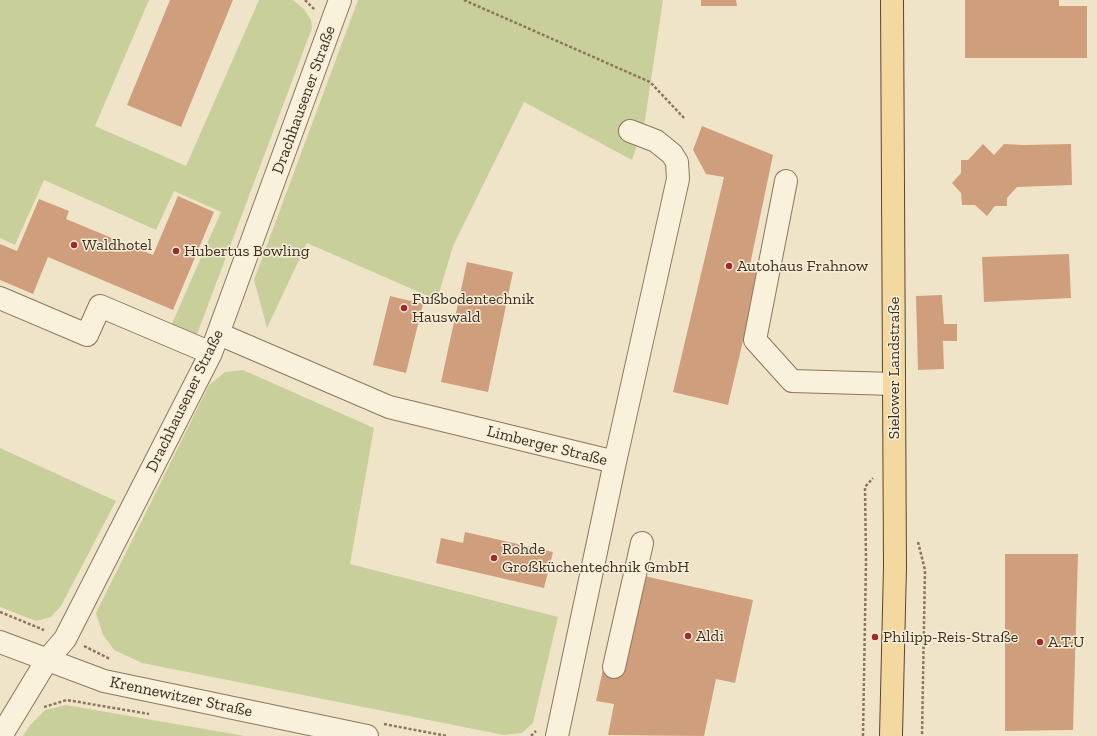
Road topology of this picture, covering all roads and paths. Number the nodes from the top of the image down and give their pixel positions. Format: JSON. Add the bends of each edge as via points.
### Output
{"nodes":[{"id":1,"x":340,"y":0,"type":"edge"},
{"id":2,"x":464,"y":0,"type":"edge"},
{"id":3,"x":892,"y":0,"type":"edge"},
{"id":4,"x":684,"y":118,"type":"dead end"},
{"id":5,"x":630,"y":131,"type":"dead end"},
{"id":6,"x":786,"y":181,"type":"dead end"},
{"id":7,"x":0,"y":298,"type":"edge"},
{"id":8,"x":215,"y":344,"type":"junction"},
{"id":9,"x":894,"y":384,"type":"junction"},
{"id":10,"x":894,"y":456,"type":"junction"},
{"id":11,"x":615,"y":462,"type":"junction"},
{"id":12,"x":916,"y":535,"type":"dead end"},
{"id":13,"x":642,"y":543,"type":"dead end"},
{"id":14,"x":0,"y":612,"type":"edge"},
{"id":15,"x":65,"y":639,"type":"junction"},
{"id":16,"x":0,"y":642,"type":"edge"},
{"id":17,"x":47,"y":660,"type":"junction"},
{"id":18,"x":614,"y":667,"type":"dead end"},
{"id":19,"x":42,"y":708,"type":"dead end"},
{"id":20,"x":152,"y":715,"type":"dead end"},
{"id":21,"x":549,"y":731,"type":"edge"},
{"id":22,"x":328,"y":732,"type":"edge"},
{"id":23,"x":1,"y":736,"type":"edge"},
{"id":24,"x":367,"y":736,"type":"edge"},
{"id":25,"x":531,"y":736,"type":"edge"},
{"id":26,"x":863,"y":736,"type":"edge"},
{"id":27,"x":891,"y":736,"type":"edge"},
{"id":28,"x":922,"y":736,"type":"edge"}],
"edges":[{"from":1,"to":8,"type":"street","name":"Drachhausener Straße"},
{"from":2,"to":4,"type":"path","via":[[650,82]]},
{"from":3,"to":9,"type":"main road","name":"Sielower Landstraße"},
{"from":5,"to":11,"type":"street","via":[[656,141],[672,154],[677,162],[678,179]]},
{"from":6,"to":9,"type":"street","via":[[755,340],[792,381]]},
{"from":7,"to":8,"type":"street","name":"Limberger Straße","via":[[87,335],[100,306]]},
{"from":8,"to":11,"type":"street","name":"Limberger Straße","via":[[389,407]]},
{"from":8,"to":15,"type":"street","name":"Drachhausener Straße"},
{"from":9,"to":10,"type":"main road","name":"Sielower Landstraße"},
{"from":10,"to":26,"type":"path","via":[[865,487]]},
{"from":10,"to":27,"type":"main road","name":"Sielower Landstraße","via":[[895,568]]},
{"from":11,"to":21,"type":"street","name":"Limberger Straße"},
{"from":12,"to":28,"type":"path","via":[[925,570]]},
{"from":13,"to":18,"type":"street"},
{"from":14,"to":15,"type":"path"},
{"from":15,"to":17,"type":"street","name":"Drachhausener Straße"},
{"from":16,"to":17,"type":"street","name":"Krennewitzer Straße"},
{"from":17,"to":22,"type":"street","name":"Krennewitzer Straße","via":[[104,681]]},
{"from":17,"to":23,"type":"street","name":"Drachhausener Straße"},
{"from":19,"to":20,"type":"path","via":[[67,700]]},
{"from":21,"to":25,"type":"path"},
{"from":22,"to":24,"type":"street","name":"Krennewitzer Straße"}]}
